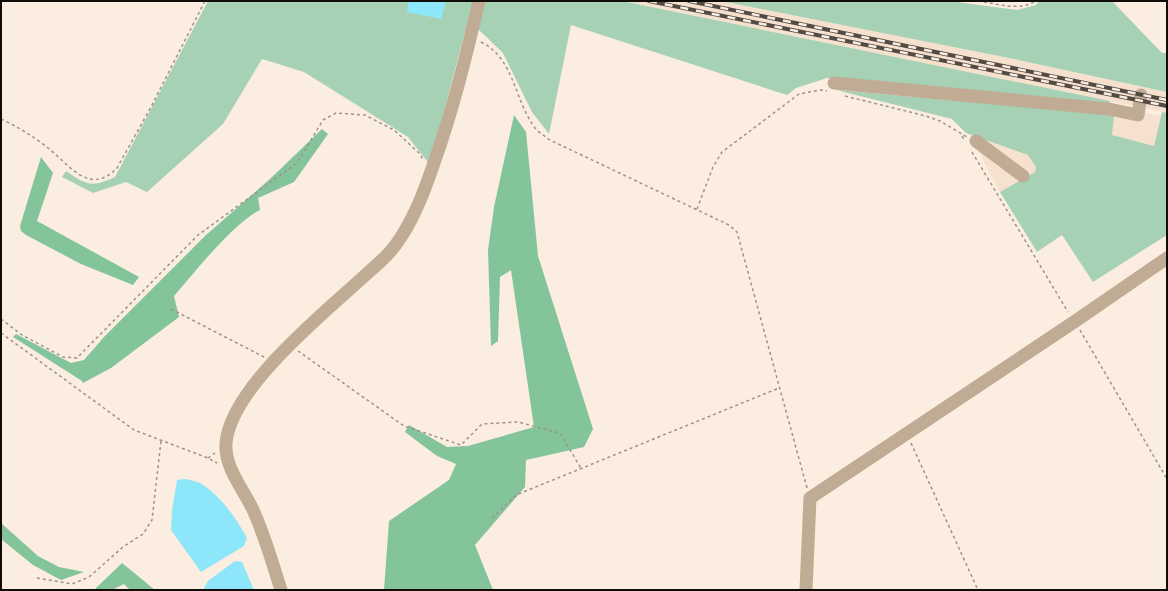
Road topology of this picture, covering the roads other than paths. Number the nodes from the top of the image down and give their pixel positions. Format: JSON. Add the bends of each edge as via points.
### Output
{"nodes":[{"id":1,"x":479,"y":1,"type":"edge"},
{"id":2,"x":831,"y":87,"type":"road end"},
{"id":3,"x":1141,"y":95,"type":"dead end"},
{"id":4,"x":971,"y":144,"type":"road end"},
{"id":5,"x":1023,"y":176,"type":"dead end"},
{"id":6,"x":1167,"y":258,"type":"edge"},
{"id":7,"x":281,"y":590,"type":"edge"},
{"id":8,"x":806,"y":590,"type":"edge"}],
"edges":[{"from":1,"to":7,"type":"street","via":[[449,120],[412,220],[400,240],[383,259],[290,345],[259,379],[239,408],[228,433],[226,445],[230,465],[255,514]]},
{"from":2,"to":3,"type":"street","via":[[1109,110],[1138,115]]},
{"from":4,"to":5,"type":"street"},
{"from":6,"to":8,"type":"street","via":[[810,498]]}]}
